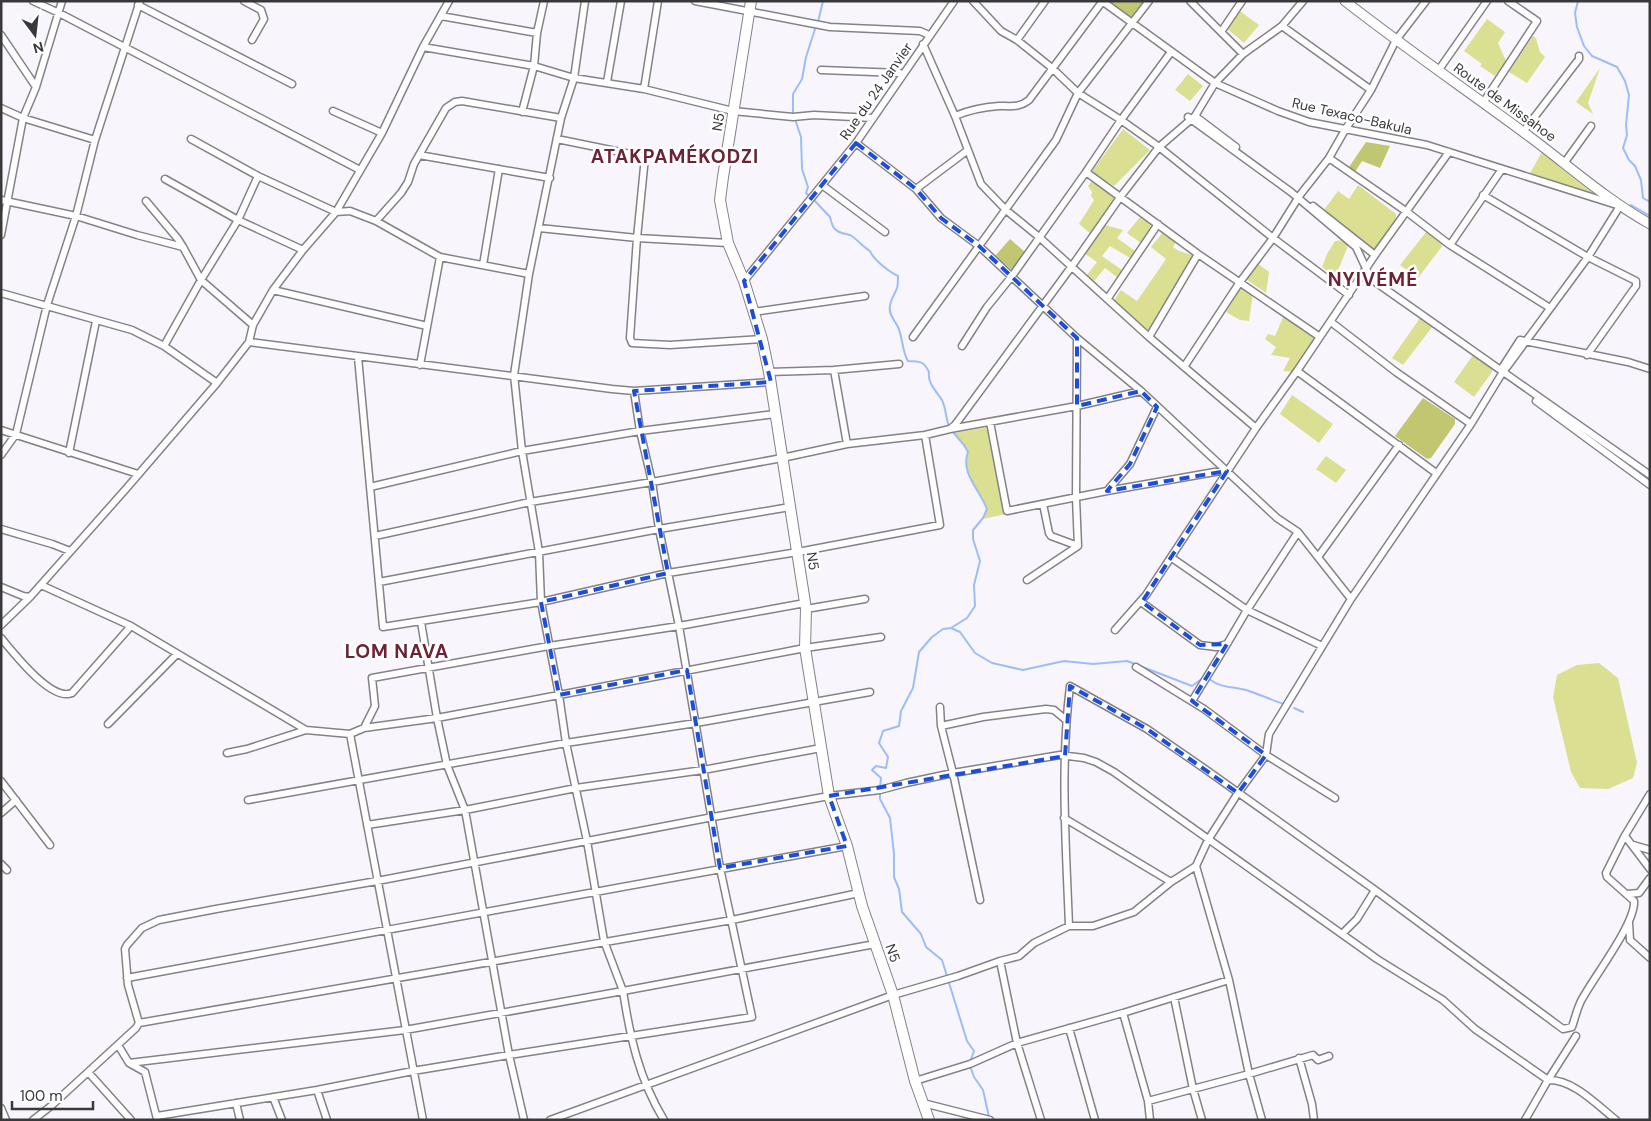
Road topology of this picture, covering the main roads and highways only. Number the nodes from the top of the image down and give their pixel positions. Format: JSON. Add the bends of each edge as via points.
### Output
{"nodes":[{"id":1,"x":1344,"y":1,"type":"edge"},
{"id":2,"x":750,"y":6,"type":"edge"},
{"id":3,"x":1650,"y":224,"type":"edge"},
{"id":4,"x":929,"y":1120,"type":"edge"}],
"edges":[{"from":1,"to":3,"type":"main road","name":"Route de Missahoe","via":[[1620,206]]},
{"from":2,"to":4,"type":"main road","name":"N5","number":"N5","via":[[720,200],[728,243],[744,281],[769,372],[806,606],[805,648],[829,796]]}]}
